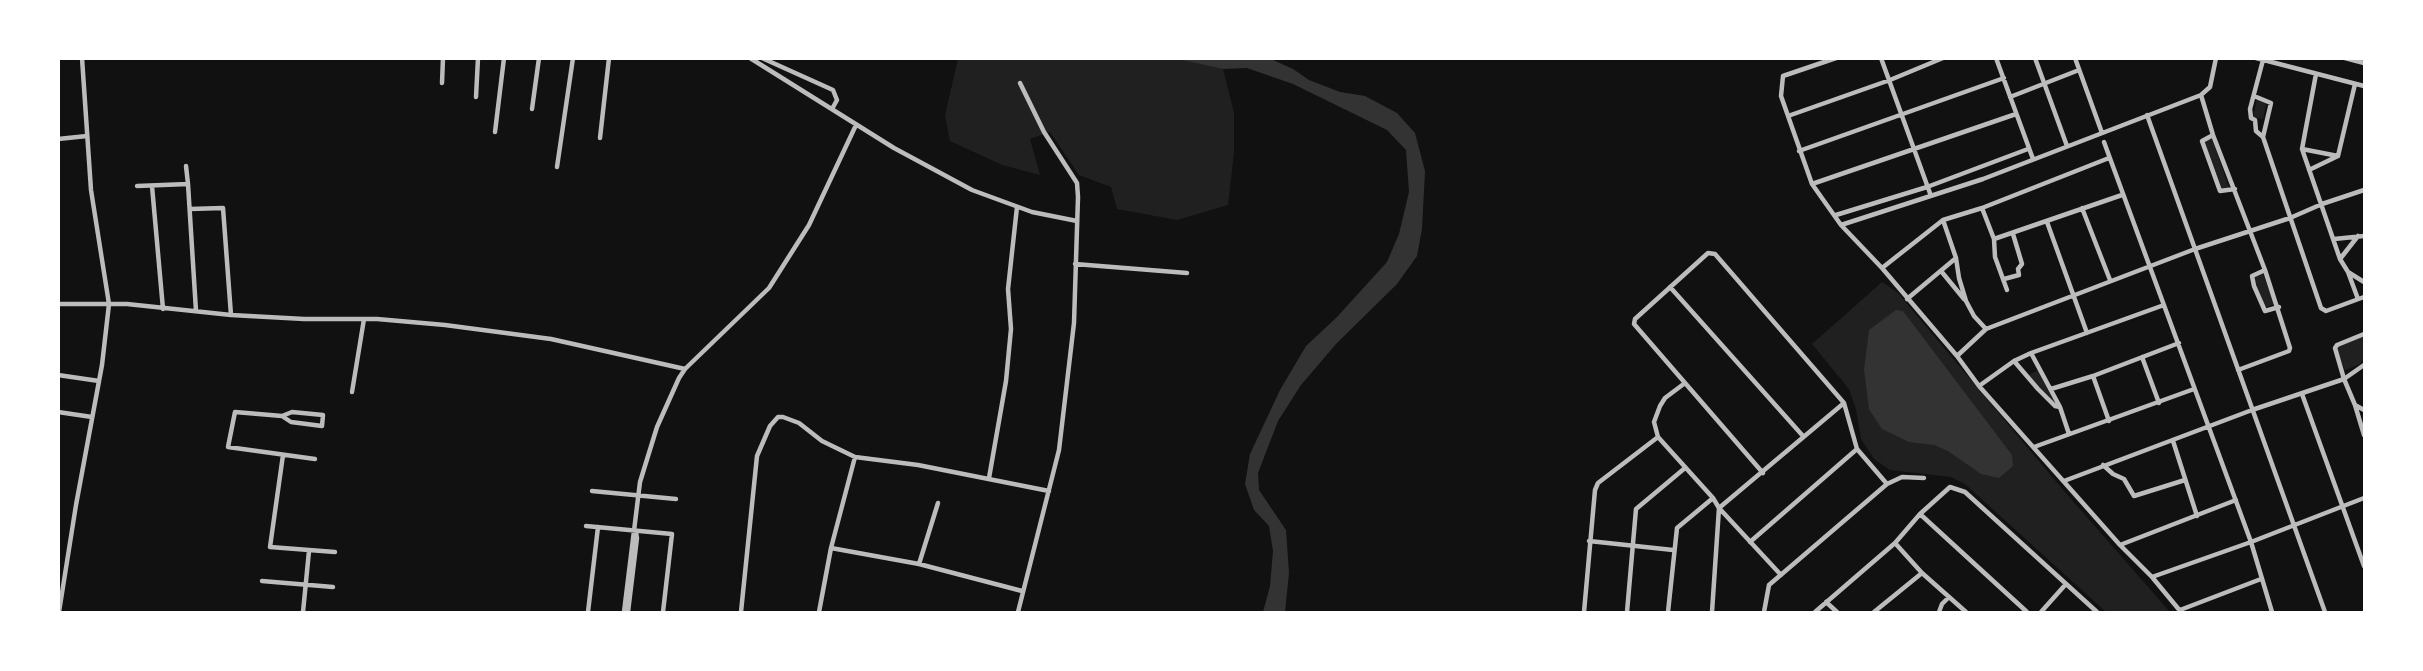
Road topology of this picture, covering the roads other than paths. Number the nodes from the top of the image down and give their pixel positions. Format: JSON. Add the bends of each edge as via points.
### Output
{"nodes":[{"id":1,"x":82,"y":58,"type":"edge"},
{"id":2,"x":443,"y":58,"type":"edge"},
{"id":3,"x":478,"y":58,"type":"edge"},
{"id":4,"x":504,"y":58,"type":"edge"},
{"id":5,"x":539,"y":58,"type":"edge"},
{"id":6,"x":573,"y":58,"type":"edge"},
{"id":7,"x":609,"y":58,"type":"edge"},
{"id":8,"x":750,"y":58,"type":"edge"},
{"id":9,"x":762,"y":58,"type":"edge"},
{"id":10,"x":1836,"y":58,"type":"edge"},
{"id":11,"x":1881,"y":58,"type":"edge"},
{"id":12,"x":1943,"y":58,"type":"edge"},
{"id":13,"x":1996,"y":58,"type":"edge"},
{"id":14,"x":2035,"y":58,"type":"edge"},
{"id":15,"x":2075,"y":58,"type":"edge"},
{"id":16,"x":2216,"y":58,"type":"edge"},
{"id":17,"x":2256,"y":58,"type":"edge"},
{"id":18,"x":2345,"y":58,"type":"edge"},
{"id":19,"x":2263,"y":60,"type":"junction"},
{"id":20,"x":2364,"y":63,"type":"edge"},
{"id":21,"x":2079,"y":70,"type":"junction"},
{"id":22,"x":2316,"y":74,"type":"junction"},
{"id":23,"x":2004,"y":78,"type":"junction"},
{"id":24,"x":1890,"y":80,"type":"junction"},
{"id":25,"x":442,"y":83,"type":"dead end"},
{"id":26,"x":1020,"y":83,"type":"dead end"},
{"id":27,"x":2043,"y":83,"type":"junction"},
{"id":28,"x":2355,"y":84,"type":"junction"},
{"id":29,"x":2364,"y":86,"type":"edge"},
{"id":30,"x":2201,"y":95,"type":"junction"},
{"id":31,"x":2254,"y":96,"type":"junction"},
{"id":32,"x":476,"y":97,"type":"dead end"},
{"id":33,"x":2010,"y":97,"type":"junction"},
{"id":34,"x":532,"y":109,"type":"dead end"},
{"id":35,"x":832,"y":109,"type":"junction"},
{"id":36,"x":2016,"y":114,"type":"junction"},
{"id":37,"x":1901,"y":115,"type":"junction"},
{"id":38,"x":2147,"y":115,"type":"junction"},
{"id":39,"x":1788,"y":116,"type":"junction"},
{"id":40,"x":856,"y":124,"type":"junction"},
{"id":41,"x":495,"y":132,"type":"dead end"},
{"id":42,"x":2102,"y":133,"type":"junction"},
{"id":43,"x":2213,"y":135,"type":"junction"},
{"id":44,"x":87,"y":136,"type":"junction"},
{"id":45,"x":2263,"y":137,"type":"junction"},
{"id":46,"x":58,"y":138,"type":"edge"},
{"id":47,"x":600,"y":138,"type":"dead end"},
{"id":48,"x":2104,"y":142,"type":"dead end"},
{"id":49,"x":2067,"y":146,"type":"junction"},
{"id":50,"x":2028,"y":149,"type":"junction"},
{"id":51,"x":2302,"y":149,"type":"junction"},
{"id":52,"x":1915,"y":150,"type":"junction"},
{"id":53,"x":1799,"y":151,"type":"junction"},
{"id":54,"x":2338,"y":156,"type":"junction"},
{"id":55,"x":2109,"y":158,"type":"junction"},
{"id":56,"x":2033,"y":159,"type":"junction"},
{"id":57,"x":186,"y":166,"type":"dead end"},
{"id":58,"x":557,"y":167,"type":"dead end"},
{"id":59,"x":2309,"y":170,"type":"junction"},
{"id":60,"x":188,"y":183,"type":"junction"},
{"id":61,"x":1812,"y":184,"type":"junction"},
{"id":62,"x":137,"y":186,"type":"dead end"},
{"id":63,"x":152,"y":186,"type":"junction"},
{"id":64,"x":1928,"y":187,"type":"junction"},
{"id":65,"x":2235,"y":189,"type":"junction"},
{"id":66,"x":2364,"y":190,"type":"edge"},
{"id":67,"x":2122,"y":195,"type":"junction"},
{"id":68,"x":1931,"y":196,"type":"junction"},
{"id":69,"x":2322,"y":204,"type":"junction"},
{"id":70,"x":1017,"y":207,"type":"junction"},
{"id":71,"x":1983,"y":208,"type":"junction"},
{"id":72,"x":2082,"y":208,"type":"junction"},
{"id":73,"x":190,"y":209,"type":"junction"},
{"id":74,"x":1836,"y":215,"type":"junction"},
{"id":75,"x":2290,"y":218,"type":"junction"},
{"id":76,"x":1943,"y":220,"type":"junction"},
{"id":77,"x":1077,"y":221,"type":"junction"},
{"id":78,"x":2047,"y":222,"type":"junction"},
{"id":79,"x":1841,"y":225,"type":"junction"},
{"id":80,"x":2251,"y":232,"type":"junction"},
{"id":81,"x":2013,"y":234,"type":"junction"},
{"id":82,"x":2358,"y":236,"type":"junction"},
{"id":83,"x":2364,"y":236,"type":"edge"},
{"id":84,"x":1994,"y":239,"type":"junction"},
{"id":85,"x":2334,"y":239,"type":"junction"},
{"id":86,"x":2195,"y":249,"type":"junction"},
{"id":87,"x":1956,"y":258,"type":"junction"},
{"id":88,"x":2340,"y":259,"type":"junction"},
{"id":89,"x":1075,"y":264,"type":"junction"},
{"id":90,"x":2150,"y":267,"type":"junction"},
{"id":91,"x":1882,"y":268,"type":"junction"},
{"id":92,"x":2265,"y":270,"type":"junction"},
{"id":93,"x":1941,"y":271,"type":"junction"},
{"id":94,"x":2348,"y":272,"type":"junction"},
{"id":95,"x":1187,"y":273,"type":"dead end"},
{"id":96,"x":2004,"y":279,"type":"junction"},
{"id":97,"x":2110,"y":280,"type":"junction"},
{"id":98,"x":2364,"y":282,"type":"edge"},
{"id":99,"x":1670,"y":287,"type":"junction"},
{"id":100,"x":2007,"y":290,"type":"dead end"},
{"id":101,"x":2072,"y":296,"type":"junction"},
{"id":102,"x":2364,"y":297,"type":"edge"},
{"id":103,"x":1907,"y":299,"type":"junction"},
{"id":104,"x":2358,"y":299,"type":"junction"},
{"id":105,"x":1966,"y":301,"type":"junction"},
{"id":106,"x":58,"y":304,"type":"edge"},
{"id":107,"x":109,"y":304,"type":"junction"},
{"id":108,"x":2164,"y":305,"type":"junction"},
{"id":109,"x":2278,"y":307,"type":"junction"},
{"id":110,"x":163,"y":309,"type":"junction"},
{"id":111,"x":196,"y":311,"type":"junction"},
{"id":112,"x":231,"y":315,"type":"junction"},
{"id":113,"x":364,"y":319,"type":"junction"},
{"id":114,"x":1986,"y":329,"type":"junction"},
{"id":115,"x":2087,"y":333,"type":"junction"},
{"id":116,"x":2364,"y":334,"type":"edge"},
{"id":117,"x":2179,"y":343,"type":"junction"},
{"id":118,"x":2031,"y":353,"type":"junction"},
{"id":119,"x":1957,"y":356,"type":"junction"},
{"id":120,"x":2142,"y":357,"type":"junction"},
{"id":121,"x":2014,"y":361,"type":"junction"},
{"id":122,"x":2364,"y":365,"type":"edge"},
{"id":123,"x":685,"y":369,"type":"junction"},
{"id":124,"x":2238,"y":370,"type":"junction"},
{"id":125,"x":58,"y":375,"type":"edge"},
{"id":126,"x":2093,"y":376,"type":"junction"},
{"id":127,"x":2344,"y":379,"type":"junction"},
{"id":128,"x":99,"y":381,"type":"junction"},
{"id":129,"x":1685,"y":383,"type":"junction"},
{"id":130,"x":1979,"y":386,"type":"junction"},
{"id":131,"x":2050,"y":389,"type":"junction"},
{"id":132,"x":2194,"y":389,"type":"junction"},
{"id":133,"x":352,"y":392,"type":"dead end"},
{"id":134,"x":2302,"y":394,"type":"junction"},
{"id":135,"x":1844,"y":403,"type":"junction"},
{"id":136,"x":2158,"y":403,"type":"junction"},
{"id":137,"x":2355,"y":405,"type":"junction"},
{"id":138,"x":2060,"y":407,"type":"junction"},
{"id":139,"x":2252,"y":410,"type":"junction"},
{"id":140,"x":2364,"y":410,"type":"edge"},
{"id":141,"x":58,"y":412,"type":"edge"},
{"id":142,"x":92,"y":417,"type":"junction"},
{"id":143,"x":282,"y":417,"type":"junction"},
{"id":144,"x":2109,"y":420,"type":"junction"},
{"id":145,"x":2209,"y":427,"type":"junction"},
{"id":146,"x":2069,"y":434,"type":"junction"},
{"id":147,"x":2364,"y":435,"type":"edge"},
{"id":148,"x":1803,"y":436,"type":"junction"},
{"id":149,"x":1658,"y":438,"type":"junction"},
{"id":150,"x":2173,"y":441,"type":"junction"},
{"id":151,"x":2034,"y":447,"type":"junction"},
{"id":152,"x":1857,"y":449,"type":"junction"},
{"id":153,"x":283,"y":455,"type":"junction"},
{"id":154,"x":855,"y":457,"type":"junction"},
{"id":155,"x":315,"y":459,"type":"dead end"},
{"id":156,"x":2103,"y":465,"type":"junction"},
{"id":157,"x":1685,"y":468,"type":"junction"},
{"id":158,"x":1763,"y":473,"type":"junction"},
{"id":159,"x":989,"y":478,"type":"junction"},
{"id":160,"x":1924,"y":478,"type":"dead end"},
{"id":161,"x":2185,"y":480,"type":"junction"},
{"id":162,"x":2064,"y":481,"type":"junction"},
{"id":163,"x":1887,"y":484,"type":"junction"},
{"id":164,"x":592,"y":491,"type":"dead end"},
{"id":165,"x":1049,"y":491,"type":"junction"},
{"id":166,"x":639,"y":496,"type":"junction"},
{"id":167,"x":1713,"y":498,"type":"junction"},
{"id":168,"x":2364,"y":498,"type":"edge"},
{"id":169,"x":676,"y":499,"type":"dead end"},
{"id":170,"x":2236,"y":500,"type":"junction"},
{"id":171,"x":938,"y":503,"type":"dead end"},
{"id":172,"x":2342,"y":506,"type":"junction"},
{"id":173,"x":1719,"y":508,"type":"junction"},
{"id":174,"x":1920,"y":514,"type":"junction"},
{"id":175,"x":2197,"y":516,"type":"junction"},
{"id":176,"x":2292,"y":525,"type":"junction"},
{"id":177,"x":586,"y":526,"type":"dead end"},
{"id":178,"x":598,"y":527,"type":"junction"},
{"id":179,"x":635,"y":530,"type":"junction"},
{"id":180,"x":1589,"y":541,"type":"junction"},
{"id":181,"x":1750,"y":542,"type":"junction"},
{"id":182,"x":2251,"y":542,"type":"junction"},
{"id":183,"x":1895,"y":543,"type":"junction"},
{"id":184,"x":1633,"y":545,"type":"junction"},
{"id":185,"x":2120,"y":545,"type":"junction"},
{"id":186,"x":831,"y":548,"type":"junction"},
{"id":187,"x":1673,"y":550,"type":"junction"},
{"id":188,"x":309,"y":551,"type":"junction"},
{"id":189,"x":336,"y":552,"type":"dead end"},
{"id":190,"x":920,"y":564,"type":"junction"},
{"id":191,"x":2364,"y":566,"type":"edge"},
{"id":192,"x":1922,"y":573,"type":"junction"},
{"id":193,"x":1781,"y":575,"type":"junction"},
{"id":194,"x":2152,"y":577,"type":"junction"},
{"id":195,"x":2261,"y":579,"type":"junction"},
{"id":196,"x":262,"y":581,"type":"dead end"},
{"id":197,"x":2066,"y":584,"type":"junction"},
{"id":198,"x":306,"y":585,"type":"junction"},
{"id":199,"x":333,"y":587,"type":"dead end"},
{"id":200,"x":1022,"y":591,"type":"junction"},
{"id":201,"x":1949,"y":597,"type":"junction"},
{"id":202,"x":1826,"y":602,"type":"junction"},
{"id":203,"x":1882,"y":605,"type":"junction"},
{"id":204,"x":2180,"y":611,"type":"edge"},
{"id":205,"x":59,"y":612,"type":"edge"},
{"id":206,"x":303,"y":612,"type":"edge"},
{"id":207,"x":588,"y":612,"type":"edge"},
{"id":208,"x":626,"y":612,"type":"edge"},
{"id":209,"x":663,"y":612,"type":"edge"},
{"id":210,"x":741,"y":612,"type":"edge"},
{"id":211,"x":819,"y":612,"type":"edge"},
{"id":212,"x":1018,"y":612,"type":"edge"},
{"id":213,"x":1584,"y":612,"type":"edge"},
{"id":214,"x":1627,"y":612,"type":"edge"},
{"id":215,"x":1668,"y":612,"type":"edge"},
{"id":216,"x":1712,"y":612,"type":"edge"},
{"id":217,"x":1764,"y":612,"type":"edge"},
{"id":218,"x":1815,"y":612,"type":"edge"},
{"id":219,"x":1837,"y":612,"type":"edge"},
{"id":220,"x":1874,"y":612,"type":"edge"},
{"id":221,"x":1885,"y":612,"type":"edge"},
{"id":222,"x":1939,"y":612,"type":"edge"},
{"id":223,"x":1966,"y":612,"type":"edge"},
{"id":224,"x":2026,"y":612,"type":"edge"},
{"id":225,"x":2042,"y":612,"type":"edge"},
{"id":226,"x":2097,"y":612,"type":"edge"},
{"id":227,"x":2272,"y":612,"type":"edge"},
{"id":228,"x":2325,"y":612,"type":"edge"}],
"edges":[{"from":1,"to":44,"type":"street"},
{"from":2,"to":25,"type":"street"},
{"from":3,"to":32,"type":"street"},
{"from":4,"to":41,"type":"street"},
{"from":5,"to":34,"type":"street"},
{"from":6,"to":58,"type":"street"},
{"from":7,"to":47,"type":"street"},
{"from":8,"to":35,"type":"street"},
{"from":9,"to":35,"type":"street","via":[[833,90],[837,100]]},
{"from":10,"to":39,"type":"street","via":[[1784,76],[1781,96]]},
{"from":11,"to":24,"type":"street"},
{"from":12,"to":24,"type":"street"},
{"from":13,"to":23,"type":"street"},
{"from":14,"to":27,"type":"street"},
{"from":15,"to":21,"type":"street"},
{"from":16,"to":30,"type":"street","via":[[2210,87]]},
{"from":17,"to":19,"type":"street"},
{"from":18,"to":20,"type":"street"},
{"from":19,"to":22,"type":"street"},
{"from":19,"to":31,"type":"street"},
{"from":21,"to":27,"type":"street"},
{"from":21,"to":42,"type":"street"},
{"from":22,"to":28,"type":"street"},
{"from":22,"to":51,"type":"street"},
{"from":23,"to":33,"type":"street"},
{"from":23,"to":37,"type":"street"},
{"from":24,"to":37,"type":"street"},
{"from":24,"to":39,"type":"street"},
{"from":26,"to":77,"type":"street","via":[[1044,132],[1077,183]]},
{"from":27,"to":33,"type":"street"},
{"from":27,"to":49,"type":"street"},
{"from":28,"to":29,"type":"street"},
{"from":28,"to":54,"type":"street"},
{"from":30,"to":38,"type":"street"},
{"from":30,"to":43,"type":"street"},
{"from":31,"to":45,"type":"street","via":[[2251,118]]},
{"from":31,"to":45,"type":"street","via":[[2271,103]]},
{"from":33,"to":36,"type":"street"},
{"from":35,"to":40,"type":"street"},
{"from":36,"to":50,"type":"street"},
{"from":36,"to":52,"type":"street"},
{"from":37,"to":52,"type":"street"},
{"from":37,"to":53,"type":"street"},
{"from":38,"to":42,"type":"street"},
{"from":38,"to":86,"type":"street"},
{"from":39,"to":53,"type":"street"},
{"from":40,"to":70,"type":"street","via":[[972,190]]},
{"from":40,"to":123,"type":"street","via":[[809,225],[769,288]]},
{"from":42,"to":49,"type":"street"},
{"from":43,"to":65,"type":"street"},
{"from":43,"to":65,"type":"street","via":[[2202,141],[2220,192]]},
{"from":44,"to":46,"type":"street"},
{"from":44,"to":107,"type":"street","via":[[97,238]]},
{"from":45,"to":75,"type":"street"},
{"from":48,"to":55,"type":"street"},
{"from":49,"to":56,"type":"street"},
{"from":50,"to":56,"type":"street"},
{"from":50,"to":64,"type":"street"},
{"from":51,"to":54,"type":"street"},
{"from":51,"to":59,"type":"street"},
{"from":52,"to":61,"type":"street"},
{"from":52,"to":64,"type":"street"},
{"from":53,"to":61,"type":"street"},
{"from":54,"to":59,"type":"street"},
{"from":55,"to":67,"type":"street"},
{"from":55,"to":71,"type":"street"},
{"from":56,"to":68,"type":"street"},
{"from":57,"to":60,"type":"street"},
{"from":59,"to":69,"type":"street"},
{"from":60,"to":63,"type":"street"},
{"from":60,"to":73,"type":"street"},
{"from":61,"to":74,"type":"street"},
{"from":62,"to":63,"type":"street"},
{"from":63,"to":110,"type":"street"},
{"from":64,"to":68,"type":"street"},
{"from":64,"to":74,"type":"street"},
{"from":65,"to":80,"type":"street"},
{"from":66,"to":69,"type":"street"},
{"from":67,"to":72,"type":"street"},
{"from":67,"to":90,"type":"street"},
{"from":68,"to":79,"type":"street"},
{"from":69,"to":75,"type":"street"},
{"from":69,"to":85,"type":"street"},
{"from":70,"to":77,"type":"street"},
{"from":70,"to":159,"type":"street","via":[[1008,289],[1011,329],[1006,381]]},
{"from":71,"to":76,"type":"street"},
{"from":71,"to":84,"type":"street"},
{"from":72,"to":78,"type":"street"},
{"from":72,"to":97,"type":"street"},
{"from":73,"to":111,"type":"street"},
{"from":73,"to":112,"type":"street","via":[[223,208]]},
{"from":74,"to":79,"type":"street"},
{"from":75,"to":80,"type":"street"},
{"from":75,"to":104,"type":"street","via":[[2321,308],[2326,311]]},
{"from":76,"to":87,"type":"street"},
{"from":76,"to":91,"type":"street"},
{"from":77,"to":89,"type":"street"},
{"from":78,"to":81,"type":"street"},
{"from":78,"to":101,"type":"street"},
{"from":79,"to":91,"type":"street"},
{"from":80,"to":86,"type":"street"},
{"from":80,"to":92,"type":"street"},
{"from":81,"to":84,"type":"street"},
{"from":81,"to":96,"type":"street","via":[[2022,264],[2019,274]]},
{"from":82,"to":83,"type":"street"},
{"from":82,"to":85,"type":"street"},
{"from":82,"to":88,"type":"street"},
{"from":84,"to":96,"type":"street","via":[[1995,256]]},
{"from":85,"to":88,"type":"street"},
{"from":86,"to":90,"type":"street"},
{"from":86,"to":124,"type":"street"},
{"from":87,"to":93,"type":"street"},
{"from":87,"to":105,"type":"street"},
{"from":88,"to":94,"type":"street"},
{"from":89,"to":95,"type":"street"},
{"from":89,"to":165,"type":"street","via":[[1074,322],[1059,450]]},
{"from":90,"to":97,"type":"street"},
{"from":90,"to":108,"type":"street"},
{"from":91,"to":103,"type":"street"},
{"from":92,"to":109,"type":"street"},
{"from":92,"to":109,"type":"street","via":[[2252,276],[2254,286],[2265,311]]},
{"from":93,"to":103,"type":"street"},
{"from":93,"to":105,"type":"street"},
{"from":94,"to":98,"type":"street"},
{"from":94,"to":104,"type":"street"},
{"from":96,"to":100,"type":"street"},
{"from":97,"to":101,"type":"street"},
{"from":99,"to":129,"type":"street","via":[[1634,324]]},
{"from":99,"to":135,"type":"street","via":[[1706,254],[1715,254]]},
{"from":99,"to":148,"type":"street"},
{"from":101,"to":114,"type":"street"},
{"from":101,"to":115,"type":"street"},
{"from":102,"to":104,"type":"street"},
{"from":103,"to":119,"type":"street"},
{"from":105,"to":114,"type":"street"},
{"from":106,"to":107,"type":"street"},
{"from":107,"to":110,"type":"street"},
{"from":107,"to":128,"type":"street"},
{"from":108,"to":115,"type":"street"},
{"from":108,"to":117,"type":"street"},
{"from":109,"to":124,"type":"street","via":[[2289,351]]},
{"from":110,"to":111,"type":"street"},
{"from":111,"to":112,"type":"street"},
{"from":112,"to":113,"type":"street"},
{"from":113,"to":123,"type":"street","via":[[536,336]]},
{"from":113,"to":133,"type":"street"},
{"from":114,"to":119,"type":"street"},
{"from":115,"to":118,"type":"street"},
{"from":116,"to":127,"type":"street","via":[[2336,346]]},
{"from":117,"to":120,"type":"street"},
{"from":117,"to":132,"type":"street"},
{"from":118,"to":121,"type":"street"},
{"from":118,"to":131,"type":"street"},
{"from":119,"to":130,"type":"street"},
{"from":120,"to":126,"type":"street"},
{"from":120,"to":136,"type":"street"},
{"from":121,"to":130,"type":"street"},
{"from":121,"to":138,"type":"street"},
{"from":122,"to":127,"type":"street"},
{"from":123,"to":166,"type":"street","via":[[657,427]]},
{"from":124,"to":139,"type":"street"},
{"from":125,"to":128,"type":"street"},
{"from":126,"to":131,"type":"street"},
{"from":126,"to":144,"type":"street"},
{"from":127,"to":134,"type":"street"},
{"from":127,"to":137,"type":"street"},
{"from":128,"to":142,"type":"street"},
{"from":129,"to":149,"type":"street","via":[[1660,406],[1654,422]]},
{"from":129,"to":158,"type":"street"},
{"from":130,"to":151,"type":"street"},
{"from":131,"to":138,"type":"street"},
{"from":132,"to":136,"type":"street"},
{"from":132,"to":145,"type":"street"},
{"from":134,"to":139,"type":"street"},
{"from":134,"to":172,"type":"street"},
{"from":135,"to":148,"type":"street"},
{"from":135,"to":152,"type":"street"},
{"from":136,"to":144,"type":"street"},
{"from":137,"to":140,"type":"street"},
{"from":137,"to":147,"type":"street"},
{"from":138,"to":146,"type":"street"},
{"from":139,"to":145,"type":"street"},
{"from":139,"to":176,"type":"street"},
{"from":141,"to":142,"type":"street"},
{"from":142,"to":205,"type":"street"},
{"from":143,"to":143,"type":"street","via":[[322,426],[323,415],[292,412]]},
{"from":143,"to":153,"type":"street","via":[[235,412],[228,447]]},
{"from":144,"to":146,"type":"street"},
{"from":145,"to":150,"type":"street"},
{"from":145,"to":170,"type":"street"},
{"from":146,"to":151,"type":"street"},
{"from":148,"to":158,"type":"street"},
{"from":149,"to":157,"type":"street"},
{"from":149,"to":180,"type":"street","via":[[1598,483],[1594,489]]},
{"from":150,"to":156,"type":"street"},
{"from":150,"to":161,"type":"street"},
{"from":151,"to":162,"type":"street"},
{"from":152,"to":163,"type":"street"},
{"from":152,"to":181,"type":"street"},
{"from":153,"to":155,"type":"street"},
{"from":153,"to":188,"type":"street","via":[[270,547]]},
{"from":154,"to":159,"type":"street"},
{"from":154,"to":186,"type":"street"},
{"from":154,"to":210,"type":"street","via":[[783,417],[777,417],[770,426],[757,456]]},
{"from":156,"to":161,"type":"street","via":[[2124,479],[2134,496]]},
{"from":156,"to":162,"type":"street"},
{"from":157,"to":167,"type":"street"},
{"from":157,"to":184,"type":"street","via":[[1636,509]]},
{"from":158,"to":173,"type":"street"},
{"from":159,"to":165,"type":"street"},
{"from":160,"to":163,"type":"street","via":[[1902,477]]},
{"from":161,"to":175,"type":"street"},
{"from":162,"to":185,"type":"street"},
{"from":163,"to":193,"type":"street"},
{"from":164,"to":166,"type":"street"},
{"from":165,"to":200,"type":"street"},
{"from":166,"to":169,"type":"street"},
{"from":166,"to":179,"type":"street"},
{"from":167,"to":173,"type":"street"},
{"from":167,"to":187,"type":"street","via":[[1678,526]]},
{"from":168,"to":172,"type":"street"},
{"from":170,"to":175,"type":"street"},
{"from":170,"to":182,"type":"street"},
{"from":171,"to":190,"type":"street"},
{"from":172,"to":176,"type":"street"},
{"from":172,"to":191,"type":"street"},
{"from":173,"to":181,"type":"street"},
{"from":173,"to":216,"type":"street"},
{"from":174,"to":183,"type":"street"},
{"from":174,"to":197,"type":"street","via":[[1946,489],[1965,492]]},
{"from":174,"to":224,"type":"street"},
{"from":175,"to":185,"type":"street"},
{"from":176,"to":182,"type":"street"},
{"from":176,"to":228,"type":"street"},
{"from":177,"to":178,"type":"street"},
{"from":178,"to":179,"type":"street"},
{"from":178,"to":207,"type":"street"},
{"from":179,"to":208,"type":"street"},
{"from":179,"to":209,"type":"street","via":[[672,534]]},
{"from":180,"to":184,"type":"street"},
{"from":180,"to":213,"type":"street"},
{"from":181,"to":193,"type":"street"},
{"from":182,"to":194,"type":"street"},
{"from":182,"to":195,"type":"street"},
{"from":183,"to":192,"type":"street"},
{"from":183,"to":202,"type":"street"},
{"from":184,"to":187,"type":"street"},
{"from":184,"to":214,"type":"street"},
{"from":185,"to":194,"type":"street"},
{"from":186,"to":190,"type":"street"},
{"from":186,"to":211,"type":"street"},
{"from":187,"to":215,"type":"street"},
{"from":188,"to":189,"type":"street"},
{"from":188,"to":198,"type":"street"},
{"from":190,"to":200,"type":"street"},
{"from":192,"to":201,"type":"street"},
{"from":192,"to":203,"type":"street"},
{"from":193,"to":217,"type":"street","via":[[1767,588]]},
{"from":194,"to":204,"type":"street"},
{"from":195,"to":204,"type":"street"},
{"from":195,"to":227,"type":"street"},
{"from":196,"to":198,"type":"street"},
{"from":197,"to":225,"type":"street"},
{"from":197,"to":226,"type":"street"},
{"from":198,"to":199,"type":"street"},
{"from":198,"to":206,"type":"street"},
{"from":200,"to":212,"type":"street"},
{"from":201,"to":222,"type":"street"},
{"from":201,"to":223,"type":"street"},
{"from":202,"to":218,"type":"street"},
{"from":202,"to":219,"type":"street"},
{"from":203,"to":220,"type":"street"},
{"from":203,"to":221,"type":"street"}]}
